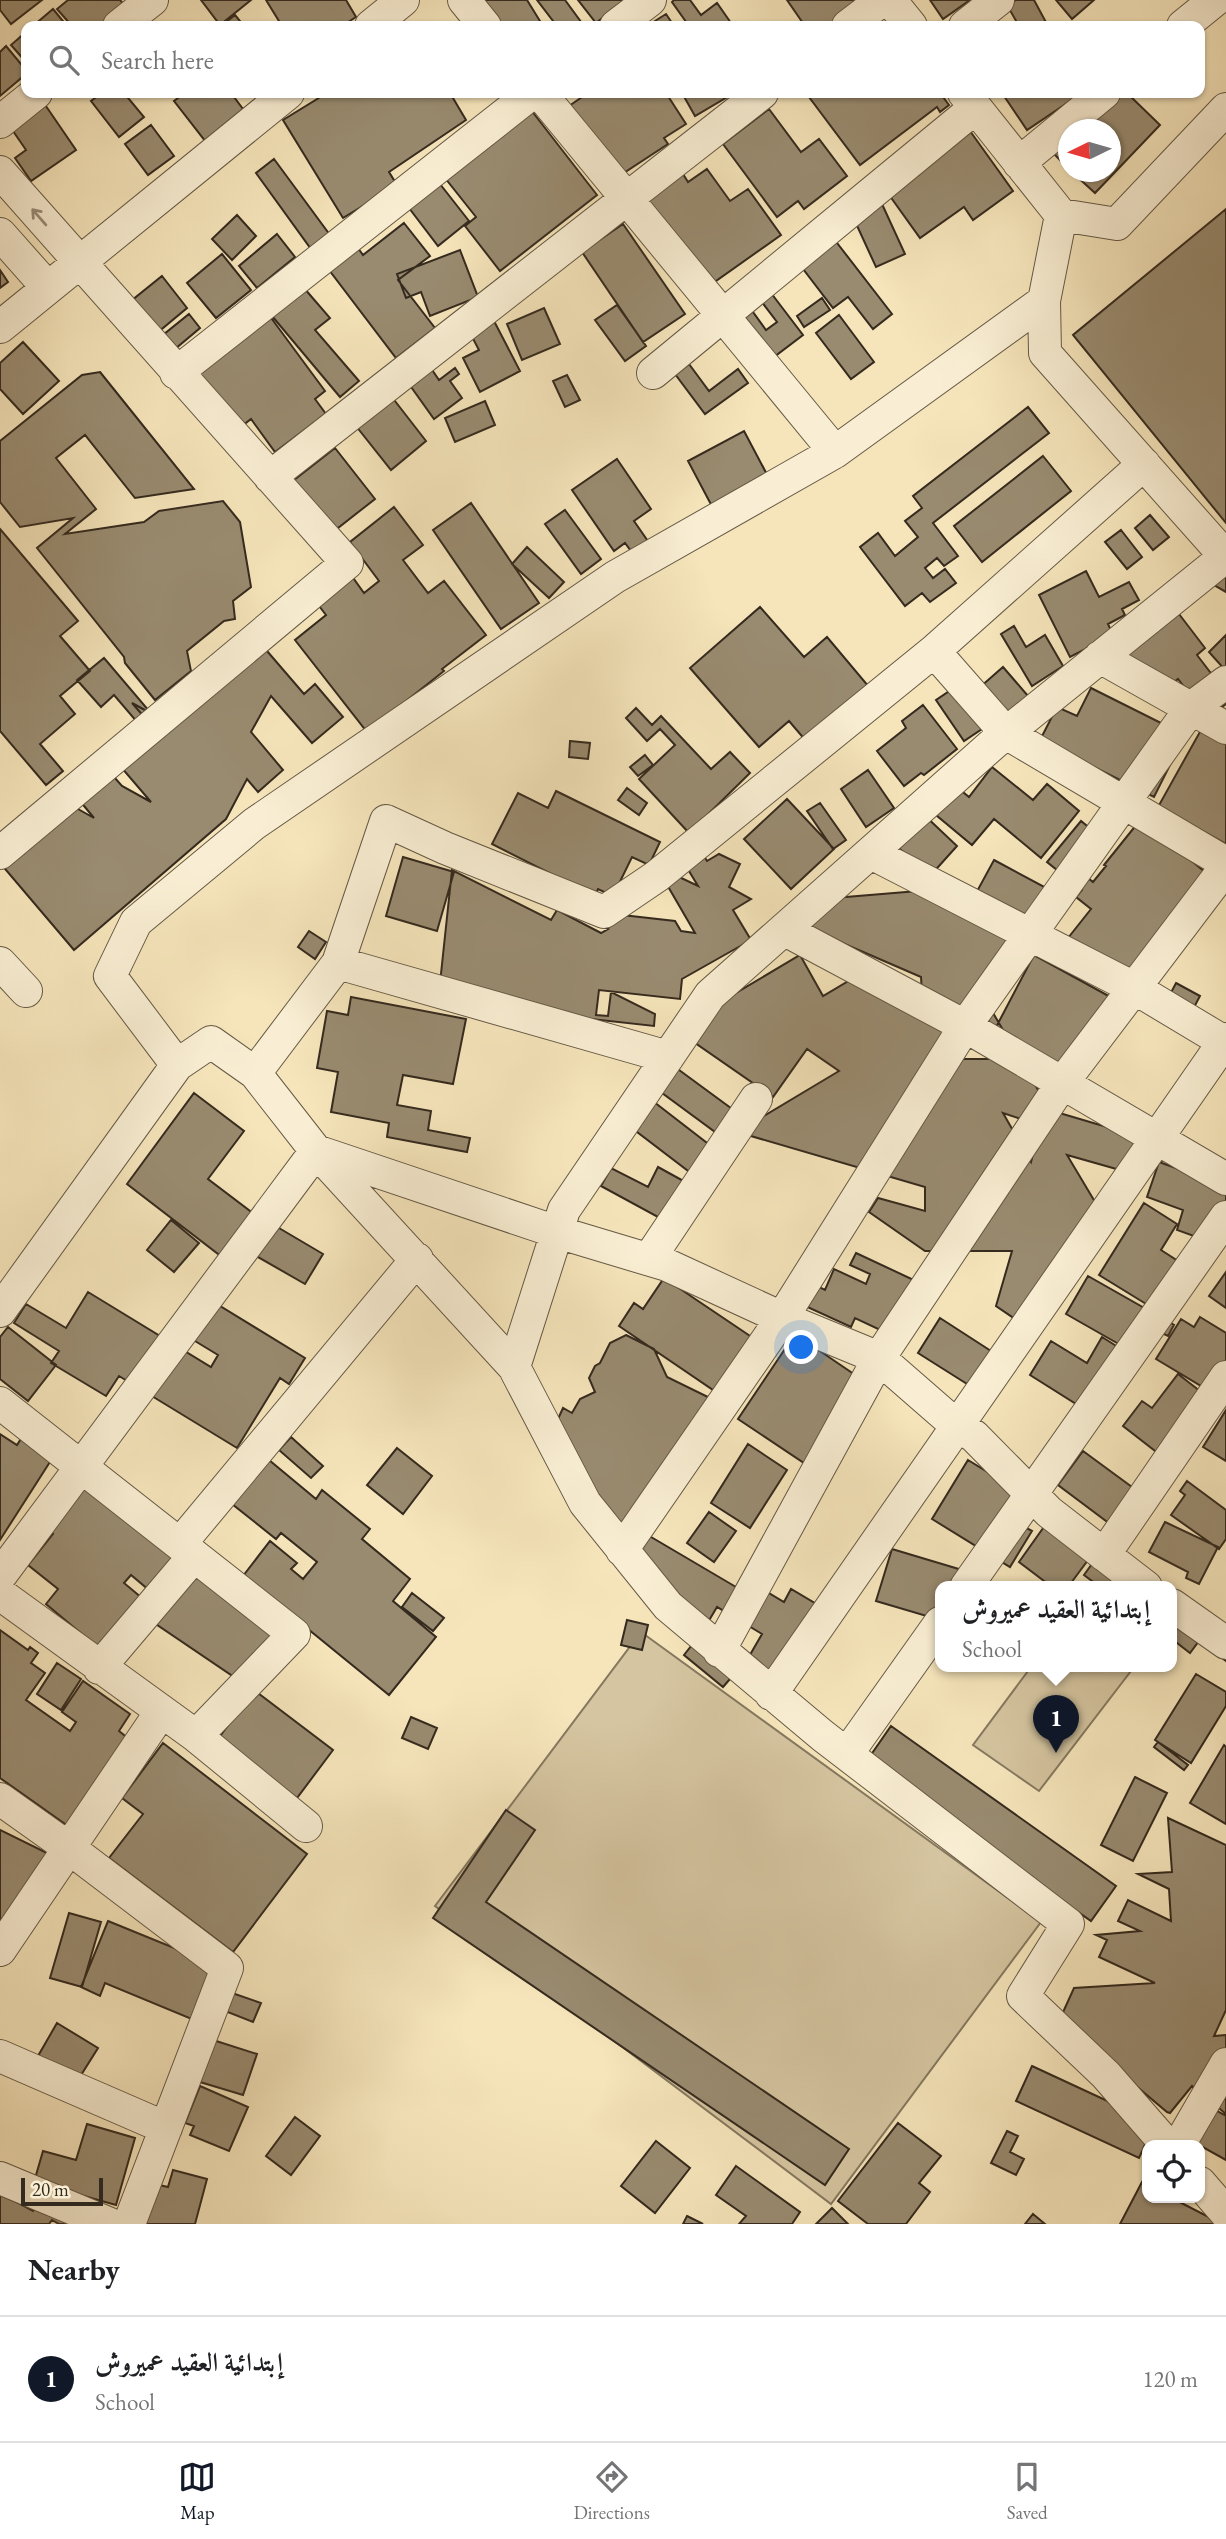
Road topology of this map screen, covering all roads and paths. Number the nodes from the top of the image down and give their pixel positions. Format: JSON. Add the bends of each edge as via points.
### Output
{"nodes":[{"id":1,"x":152,"y":0,"type":"edge"},
{"id":2,"x":403,"y":0,"type":"edge"},
{"id":3,"x":464,"y":0,"type":"edge"},
{"id":4,"x":650,"y":0,"type":"edge"},
{"id":5,"x":881,"y":0,"type":"edge"},
{"id":6,"x":890,"y":0,"type":"edge"},
{"id":7,"x":998,"y":0,"type":"edge"},
{"id":8,"x":1215,"y":0,"type":"edge"},
{"id":9,"x":125,"y":21,"type":"edge"},
{"id":10,"x":377,"y":21,"type":"edge"},
{"id":11,"x":481,"y":21,"type":"edge"},
{"id":12,"x":623,"y":21,"type":"edge"},
{"id":13,"x":854,"y":21,"type":"edge"},
{"id":14,"x":907,"y":21,"type":"edge"},
{"id":15,"x":971,"y":21,"type":"edge"},
{"id":16,"x":1189,"y":21,"type":"edge"},
{"id":17,"x":30,"y":98,"type":"edge"},
{"id":18,"x":282,"y":98,"type":"edge"},
{"id":19,"x":526,"y":98,"type":"edge"},
{"id":20,"x":544,"y":98,"type":"edge"},
{"id":21,"x":756,"y":98,"type":"edge"},
{"id":22,"x":1098,"y":98,"type":"edge"},
{"id":23,"x":969,"y":100,"type":"edge"},
{"id":24,"x":1226,"y":109,"type":"edge"},
{"id":25,"x":0,"y":122,"type":"edge"},
{"id":26,"x":1020,"y":163,"type":"junction"},
{"id":27,"x":0,"y":172,"type":"edge"},
{"id":28,"x":627,"y":198,"type":"junction"},
{"id":29,"x":1061,"y":215,"type":"junction"},
{"id":30,"x":0,"y":234,"type":"edge"},
{"id":31,"x":79,"y":263,"type":"junction"},
{"id":32,"x":48,"y":288,"type":"junction"},
{"id":33,"x":1044,"y":301,"type":"junction"},
{"id":34,"x":723,"y":315,"type":"junction"},
{"id":35,"x":0,"y":327,"type":"edge"},
{"id":36,"x":176,"y":373,"type":"junction"},
{"id":37,"x":653,"y":373,"type":"dead end"},
{"id":38,"x":835,"y":452,"type":"junction"},
{"id":39,"x":1144,"y":464,"type":"junction"},
{"id":40,"x":270,"y":477,"type":"junction"},
{"id":41,"x":1226,"y":556,"type":"edge"},
{"id":42,"x":934,"y":651,"type":"junction"},
{"id":43,"x":1100,"y":657,"type":"junction"},
{"id":44,"x":1226,"y":682,"type":"edge"},
{"id":45,"x":1191,"y":708,"type":"junction"},
{"id":46,"x":1226,"y":728,"type":"edge"},
{"id":47,"x":1006,"y":733,"type":"junction"},
{"id":48,"x":1124,"y":803,"type":"junction"},
{"id":49,"x":0,"y":853,"type":"edge"},
{"id":50,"x":871,"y":853,"type":"junction"},
{"id":51,"x":1226,"y":865,"type":"edge"},
{"id":52,"x":785,"y":929,"type":"junction"},
{"id":53,"x":1030,"y":934,"type":"junction"},
{"id":54,"x":0,"y":963,"type":"edge"},
{"id":55,"x":338,"y":963,"type":"junction"},
{"id":56,"x":1136,"y":989,"type":"junction"},
{"id":57,"x":26,"y":991,"type":"dead end"},
{"id":58,"x":965,"y":1026,"type":"junction"},
{"id":59,"x":1225,"y":1041,"type":"edge"},
{"id":60,"x":668,"y":1057,"type":"junction"},
{"id":61,"x":177,"y":1065,"type":"junction"},
{"id":62,"x":255,"y":1073,"type":"junction"},
{"id":63,"x":1063,"y":1082,"type":"junction"},
{"id":64,"x":756,"y":1099,"type":"dead end"},
{"id":65,"x":1157,"y":1138,"type":"junction"},
{"id":66,"x":316,"y":1151,"type":"junction"},
{"id":67,"x":1226,"y":1179,"type":"edge"},
{"id":68,"x":1226,"y":1217,"type":"edge"},
{"id":69,"x":557,"y":1232,"type":"junction"},
{"id":70,"x":417,"y":1259,"type":"junction"},
{"id":71,"x":649,"y":1259,"type":"junction"},
{"id":72,"x":0,"y":1311,"type":"edge"},
{"id":73,"x":782,"y":1318,"type":"junction"},
{"id":74,"x":879,"y":1359,"type":"junction"},
{"id":75,"x":514,"y":1367,"type":"junction"},
{"id":76,"x":1224,"y":1383,"type":"edge"},
{"id":77,"x":0,"y":1403,"type":"edge"},
{"id":78,"x":957,"y":1426,"type":"junction"},
{"id":79,"x":81,"y":1466,"type":"junction"},
{"id":80,"x":1032,"y":1495,"type":"junction"},
{"id":81,"x":187,"y":1550,"type":"junction"},
{"id":82,"x":622,"y":1550,"type":"junction"},
{"id":83,"x":1104,"y":1555,"type":"junction"},
{"id":84,"x":0,"y":1576,"type":"edge"},
{"id":85,"x":971,"y":1581,"type":"edge"},
{"id":86,"x":1138,"y":1581,"type":"edge"},
{"id":87,"x":0,"y":1594,"type":"edge"},
{"id":88,"x":1177,"y":1609,"type":"edge"},
{"id":89,"x":935,"y":1630,"type":"edge"},
{"id":90,"x":1226,"y":1643,"type":"edge"},
{"id":91,"x":719,"y":1651,"type":"junction"},
{"id":92,"x":99,"y":1668,"type":"junction"},
{"id":93,"x":771,"y":1694,"type":"junction"},
{"id":94,"x":161,"y":1712,"type":"junction"},
{"id":95,"x":196,"y":1736,"type":"junction"},
{"id":96,"x":847,"y":1754,"type":"junction"},
{"id":97,"x":0,"y":1799,"type":"edge"},
{"id":98,"x":306,"y":1826,"type":"dead end"},
{"id":99,"x":69,"y":1848,"type":"junction"},
{"id":100,"x":0,"y":1950,"type":"edge"},
{"id":101,"x":0,"y":2056,"type":"edge"},
{"id":102,"x":1226,"y":2064,"type":"edge"},
{"id":103,"x":166,"y":2128,"type":"junction"},
{"id":104,"x":1163,"y":2140,"type":"edge"},
{"id":105,"x":1182,"y":2140,"type":"edge"},
{"id":106,"x":0,"y":2178,"type":"edge"},
{"id":107,"x":1205,"y":2189,"type":"edge"},
{"id":108,"x":1226,"y":2213,"type":"edge"},
{"id":109,"x":110,"y":2224,"type":"edge"},
{"id":110,"x":129,"y":2224,"type":"edge"}],
"edges":[{"from":1,"to":9,"type":"street"},
{"from":2,"to":10,"type":"street"},
{"from":3,"to":11,"type":"street"},
{"from":4,"to":12,"type":"street"},
{"from":5,"to":13,"type":"street"},
{"from":6,"to":14,"type":"street"},
{"from":7,"to":15,"type":"street"},
{"from":8,"to":16,"type":"street"},
{"from":17,"to":25,"type":"street"},
{"from":18,"to":31,"type":"street"},
{"from":19,"to":36,"type":"street"},
{"from":20,"to":28,"type":"street"},
{"from":21,"to":28,"type":"street"},
{"from":22,"to":26,"type":"street"},
{"from":23,"to":26,"type":"street"},
{"from":23,"to":34,"type":"street"},
{"from":24,"to":29,"type":"street","via":[[1116,224]]},
{"from":26,"to":29,"type":"street"},
{"from":31,"to":27,"type":"street","one_way":true},
{"from":28,"to":34,"type":"street"},
{"from":28,"to":40,"type":"street"},
{"from":29,"to":33,"type":"street"},
{"from":30,"to":32,"type":"street"},
{"from":31,"to":32,"type":"street"},
{"from":31,"to":36,"type":"street"},
{"from":32,"to":35,"type":"street"},
{"from":33,"to":38,"type":"street"},
{"from":33,"to":39,"type":"street","via":[[1045,354]]},
{"from":34,"to":37,"type":"street"},
{"from":34,"to":38,"type":"street"},
{"from":36,"to":40,"type":"street"},
{"from":38,"to":61,"type":"street","via":[[615,577],[254,824],[136,922],[110,976]]},
{"from":39,"to":41,"type":"street"},
{"from":39,"to":42,"type":"street"},
{"from":40,"to":49,"type":"street","via":[[347,563]]},
{"from":41,"to":43,"type":"street"},
{"from":42,"to":47,"type":"street"},
{"from":42,"to":55,"type":"street","via":[[657,876],[604,912],[386,821]]},
{"from":43,"to":45,"type":"street"},
{"from":43,"to":47,"type":"street"},
{"from":44,"to":45,"type":"street"},
{"from":45,"to":46,"type":"street"},
{"from":45,"to":48,"type":"street"},
{"from":47,"to":48,"type":"street"},
{"from":47,"to":50,"type":"street"},
{"from":48,"to":51,"type":"street"},
{"from":48,"to":53,"type":"street"},
{"from":50,"to":52,"type":"street"},
{"from":50,"to":53,"type":"street"},
{"from":51,"to":56,"type":"street"},
{"from":52,"to":58,"type":"street"},
{"from":52,"to":60,"type":"street","via":[[710,995]]},
{"from":53,"to":56,"type":"street"},
{"from":53,"to":58,"type":"street"},
{"from":54,"to":57,"type":"street"},
{"from":55,"to":60,"type":"street"},
{"from":55,"to":62,"type":"street"},
{"from":56,"to":59,"type":"street"},
{"from":56,"to":63,"type":"street"},
{"from":58,"to":63,"type":"street"},
{"from":58,"to":73,"type":"street"},
{"from":59,"to":65,"type":"street"},
{"from":60,"to":69,"type":"street","via":[[564,1210]]},
{"from":61,"to":62,"type":"street","via":[[211,1042]]},
{"from":61,"to":72,"type":"street"},
{"from":62,"to":66,"type":"street"},
{"from":63,"to":65,"type":"street"},
{"from":63,"to":74,"type":"street"},
{"from":64,"to":71,"type":"street"},
{"from":65,"to":67,"type":"street"},
{"from":65,"to":78,"type":"street"},
{"from":66,"to":69,"type":"street"},
{"from":66,"to":70,"type":"street"},
{"from":66,"to":79,"type":"street"},
{"from":68,"to":80,"type":"street"},
{"from":69,"to":71,"type":"street"},
{"from":69,"to":75,"type":"street"},
{"from":70,"to":75,"type":"street"},
{"from":70,"to":81,"type":"street"},
{"from":71,"to":73,"type":"street"},
{"from":73,"to":74,"type":"street"},
{"from":73,"to":82,"type":"street"},
{"from":74,"to":78,"type":"street"},
{"from":74,"to":91,"type":"street"},
{"from":75,"to":82,"type":"street","via":[[585,1503]]},
{"from":76,"to":83,"type":"street"},
{"from":77,"to":79,"type":"street"},
{"from":78,"to":80,"type":"street","via":[[974,1436]]},
{"from":78,"to":93,"type":"street"},
{"from":79,"to":81,"type":"street"},
{"from":79,"to":84,"type":"street"},
{"from":80,"to":83,"type":"street"},
{"from":80,"to":85,"type":"street"},
{"from":81,"to":92,"type":"street"},
{"from":81,"to":95,"type":"street","via":[[294,1634]]},
{"from":82,"to":91,"type":"street","via":[[668,1606]]},
{"from":83,"to":86,"type":"street"},
{"from":87,"to":92,"type":"street"},
{"from":88,"to":90,"type":"street"},
{"from":89,"to":96,"type":"street"},
{"from":91,"to":93,"type":"street"},
{"from":92,"to":94,"type":"street"},
{"from":93,"to":96,"type":"street"},
{"from":94,"to":95,"type":"street"},
{"from":94,"to":99,"type":"street"},
{"from":95,"to":98,"type":"street"},
{"from":96,"to":104,"type":"street","via":[[1068,1924],[1023,1996],[1107,2075]]},
{"from":97,"to":99,"type":"street"},
{"from":99,"to":100,"type":"street"},
{"from":99,"to":103,"type":"street","via":[[227,1968]]},
{"from":101,"to":103,"type":"street"},
{"from":102,"to":105,"type":"street"},
{"from":103,"to":110,"type":"street"},
{"from":106,"to":109,"type":"street"},
{"from":107,"to":108,"type":"street"}]}
